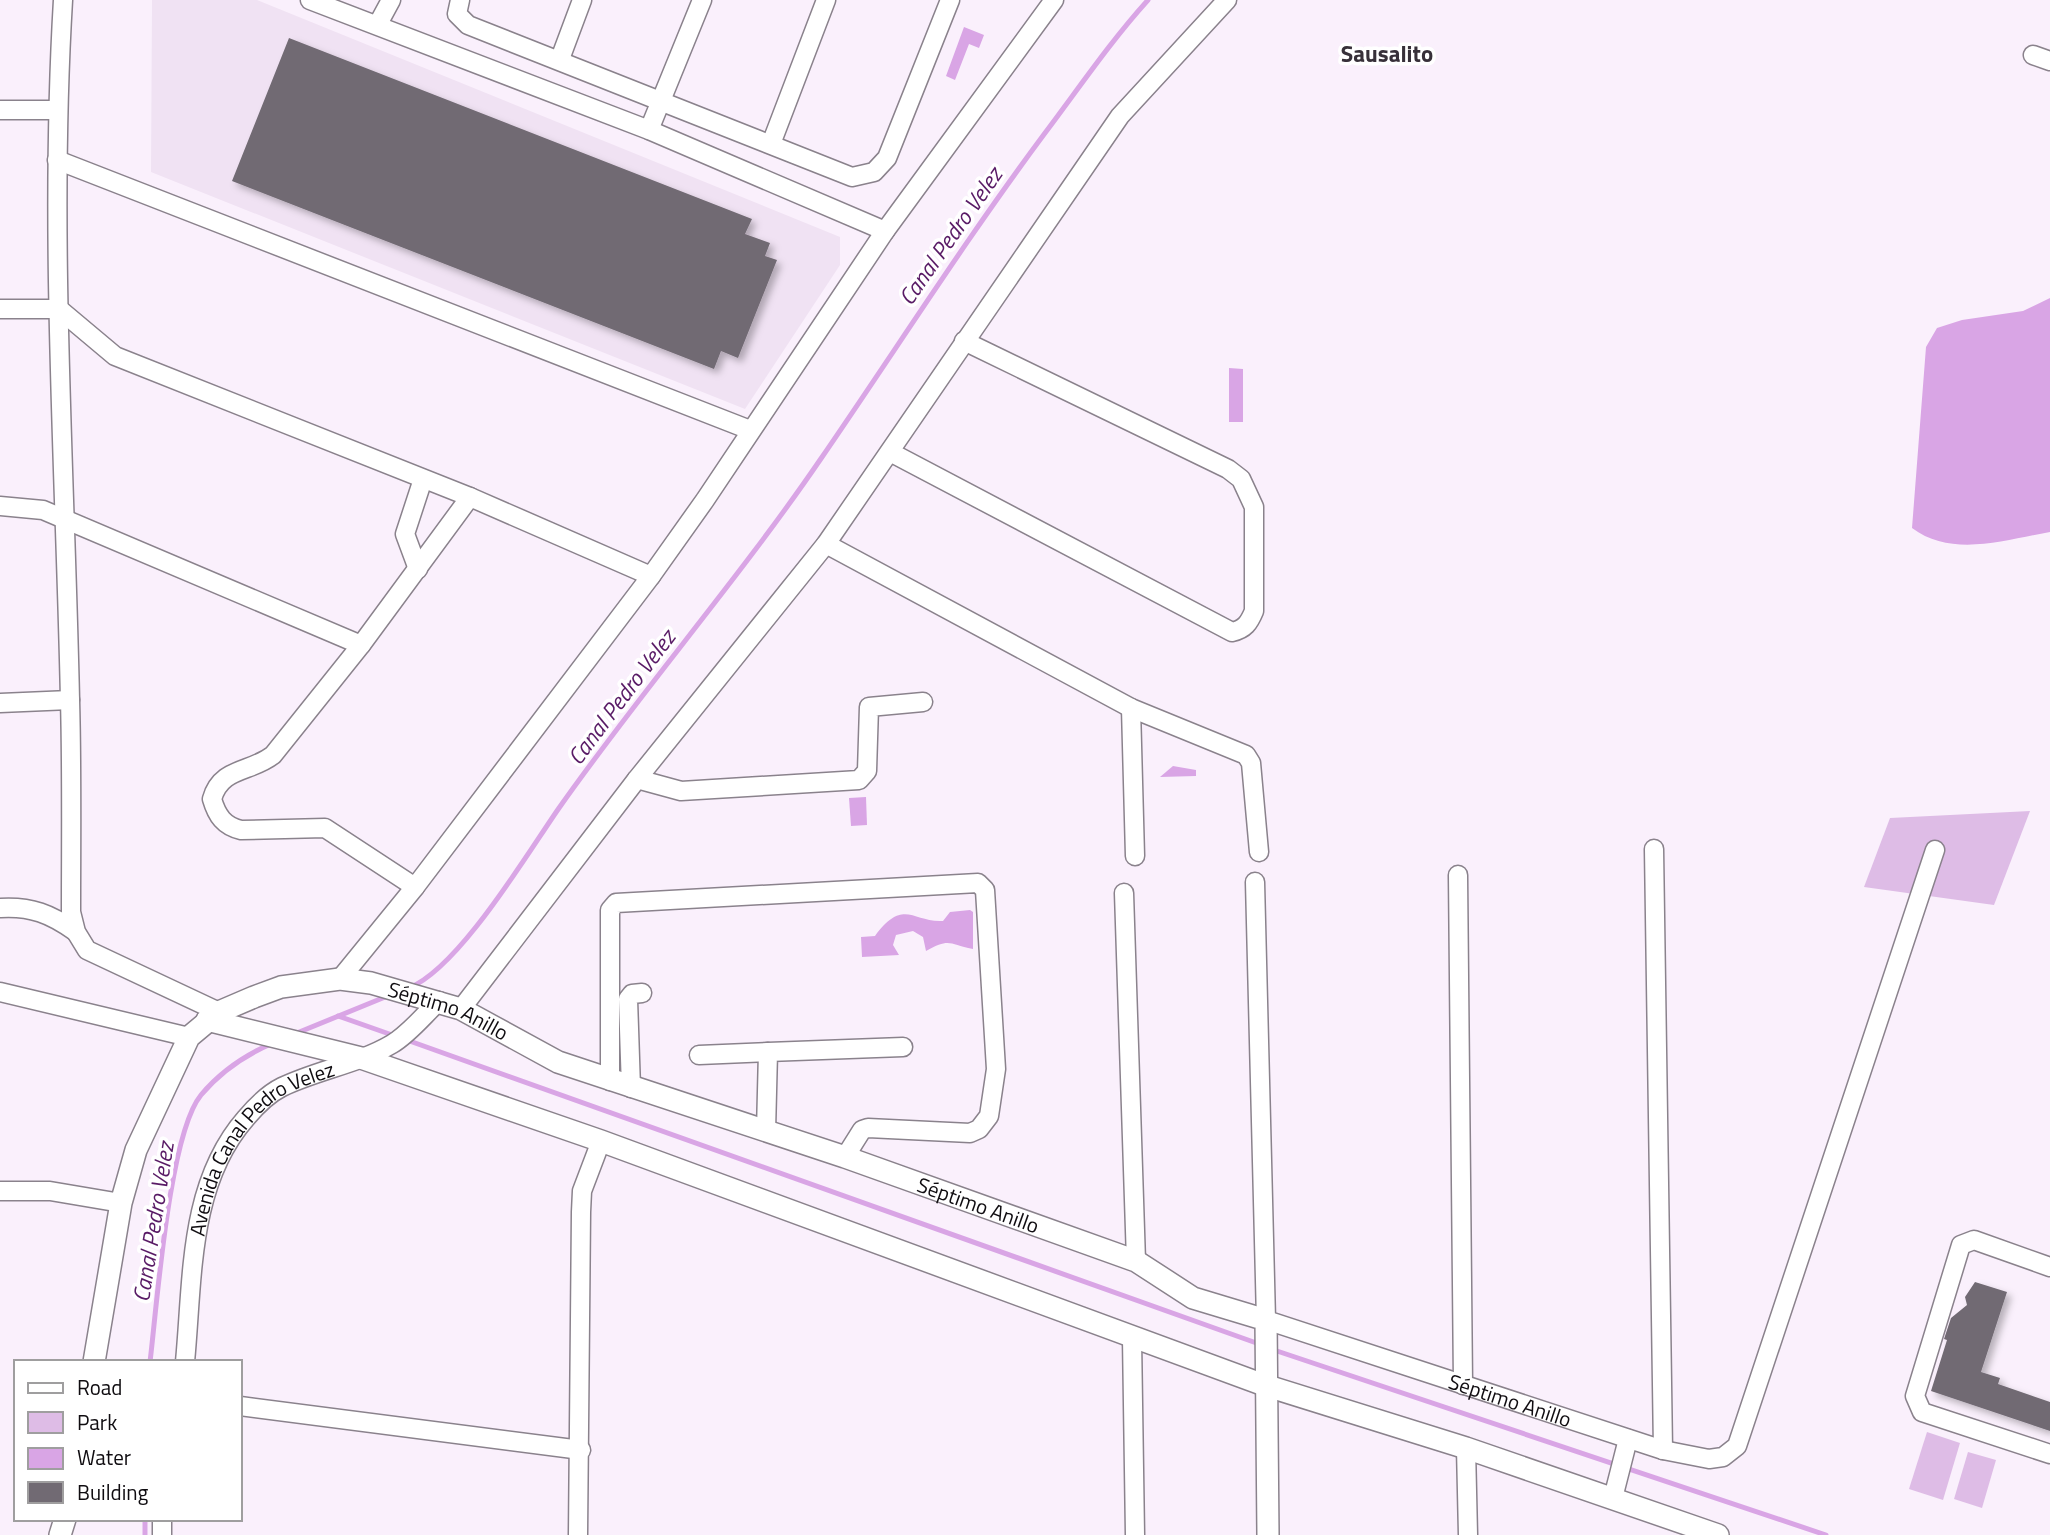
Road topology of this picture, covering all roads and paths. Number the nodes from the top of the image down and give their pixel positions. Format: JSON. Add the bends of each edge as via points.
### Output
{"nodes":[{"id":1,"x":63,"y":0,"type":"edge"},
{"id":2,"x":310,"y":0,"type":"edge"},
{"id":3,"x":391,"y":0,"type":"edge"},
{"id":4,"x":460,"y":0,"type":"edge"},
{"id":5,"x":582,"y":0,"type":"edge"},
{"id":6,"x":702,"y":0,"type":"edge"},
{"id":7,"x":826,"y":0,"type":"edge"},
{"id":8,"x":950,"y":0,"type":"edge"},
{"id":9,"x":1054,"y":0,"type":"edge"},
{"id":10,"x":1227,"y":0,"type":"edge"},
{"id":11,"x":378,"y":24,"type":"junction"},
{"id":12,"x":559,"y":59,"type":"junction"},
{"id":13,"x":662,"y":101,"type":"junction"},
{"id":14,"x":0,"y":110,"type":"edge"},
{"id":15,"x":57,"y":110,"type":"junction"},
{"id":16,"x":649,"y":130,"type":"junction"},
{"id":17,"x":771,"y":144,"type":"junction"},
{"id":18,"x":57,"y":160,"type":"junction"},
{"id":19,"x":885,"y":231,"type":"junction"},
{"id":20,"x":0,"y":309,"type":"edge"},
{"id":21,"x":59,"y":309,"type":"junction"},
{"id":22,"x":964,"y":341,"type":"junction"},
{"id":23,"x":750,"y":430,"type":"junction"},
{"id":24,"x":890,"y":452,"type":"junction"},
{"id":25,"x":423,"y":479,"type":"junction"},
{"id":26,"x":470,"y":497,"type":"junction"},
{"id":27,"x":0,"y":506,"type":"edge"},
{"id":28,"x":63,"y":520,"type":"junction"},
{"id":29,"x":826,"y":544,"type":"junction"},
{"id":30,"x":418,"y":569,"type":"junction"},
{"id":31,"x":651,"y":576,"type":"junction"},
{"id":32,"x":361,"y":646,"type":"junction"},
{"id":33,"x":70,"y":700,"type":"junction"},
{"id":34,"x":923,"y":702,"type":"dead end"},
{"id":35,"x":0,"y":703,"type":"edge"},
{"id":36,"x":1131,"y":708,"type":"junction"},
{"id":37,"x":637,"y":779,"type":"junction"},
{"id":38,"x":1654,"y":849,"type":"dead end"},
{"id":39,"x":1935,"y":850,"type":"dead end"},
{"id":40,"x":1259,"y":852,"type":"dead end"},
{"id":41,"x":1135,"y":856,"type":"dead end"},
{"id":42,"x":1458,"y":875,"type":"dead end"},
{"id":43,"x":1255,"y":882,"type":"dead end"},
{"id":44,"x":415,"y":887,"type":"junction"},
{"id":45,"x":1124,"y":893,"type":"dead end"},
{"id":46,"x":0,"y":908,"type":"edge"},
{"id":47,"x":76,"y":932,"type":"junction"},
{"id":48,"x":340,"y":979,"type":"junction"},
{"id":49,"x":0,"y":992,"type":"edge"},
{"id":50,"x":642,"y":993,"type":"dead end"},
{"id":51,"x":435,"y":1001,"type":"junction"},
{"id":52,"x":461,"y":1009,"type":"junction"},
{"id":53,"x":213,"y":1016,"type":"junction"},
{"id":54,"x":189,"y":1037,"type":"junction"},
{"id":55,"x":903,"y":1047,"type":"dead end"},
{"id":56,"x":768,"y":1052,"type":"junction"},
{"id":57,"x":699,"y":1055,"type":"dead end"},
{"id":58,"x":360,"y":1058,"type":"junction"},
{"id":59,"x":610,"y":1081,"type":"junction"},
{"id":60,"x":631,"y":1088,"type":"junction"},
{"id":61,"x":766,"y":1132,"type":"junction"},
{"id":62,"x":601,"y":1141,"type":"junction"},
{"id":63,"x":845,"y":1157,"type":"junction"},
{"id":64,"x":0,"y":1191,"type":"edge"},
{"id":65,"x":121,"y":1203,"type":"junction"},
{"id":66,"x":1136,"y":1261,"type":"junction"},
{"id":67,"x":2050,"y":1267,"type":"edge"},
{"id":68,"x":1266,"y":1320,"type":"junction"},
{"id":69,"x":1132,"y":1338,"type":"junction"},
{"id":70,"x":94,"y":1360,"type":"edge"},
{"id":71,"x":185,"y":1360,"type":"edge"},
{"id":72,"x":1264,"y":1385,"type":"junction"},
{"id":73,"x":1463,"y":1385,"type":"junction"},
{"id":74,"x":242,"y":1406,"type":"edge"},
{"id":75,"x":1628,"y":1439,"type":"junction"},
{"id":76,"x":1466,"y":1448,"type":"junction"},
{"id":77,"x":581,"y":1450,"type":"junction"},
{"id":78,"x":1662,"y":1450,"type":"junction"},
{"id":79,"x":2050,"y":1454,"type":"edge"},
{"id":80,"x":1616,"y":1489,"type":"junction"},
{"id":81,"x":1681,"y":1528,"type":"edge"},
{"id":82,"x":578,"y":1535,"type":"edge"},
{"id":83,"x":1135,"y":1535,"type":"edge"},
{"id":84,"x":1268,"y":1535,"type":"edge"},
{"id":85,"x":1468,"y":1535,"type":"edge"},
{"id":86,"x":1718,"y":1535,"type":"edge"}],
"edges":[{"from":1,"to":15,"type":"street"},
{"from":2,"to":11,"type":"street"},
{"from":3,"to":11,"type":"street"},
{"from":4,"to":12,"type":"street","via":[[457,14],[468,25]]},
{"from":5,"to":12,"type":"street"},
{"from":6,"to":13,"type":"street"},
{"from":7,"to":17,"type":"street"},
{"from":8,"to":17,"type":"street","via":[[881,166],[865,176],[852,177]]},
{"from":9,"to":19,"type":"street"},
{"from":10,"to":22,"type":"street","via":[[1120,116]]},
{"from":11,"to":16,"type":"street"},
{"from":12,"to":13,"type":"street"},
{"from":13,"to":16,"type":"street"},
{"from":13,"to":17,"type":"street"},
{"from":14,"to":15,"type":"street"},
{"from":15,"to":18,"type":"street"},
{"from":16,"to":19,"type":"street"},
{"from":18,"to":21,"type":"street"},
{"from":18,"to":23,"type":"street"},
{"from":19,"to":23,"type":"street"},
{"from":20,"to":21,"type":"street"},
{"from":21,"to":25,"type":"street","via":[[115,356]]},
{"from":21,"to":28,"type":"street"},
{"from":22,"to":24,"type":"street"},
{"from":22,"to":24,"type":"street","via":[[1241,479],[1254,508],[1254,611],[1249,623],[1232,632]]},
{"from":23,"to":31,"type":"street"},
{"from":24,"to":29,"type":"street"},
{"from":25,"to":26,"type":"street"},
{"from":25,"to":30,"type":"street","via":[[405,534]]},
{"from":26,"to":30,"type":"street"},
{"from":26,"to":31,"type":"street"},
{"from":27,"to":28,"type":"street","via":[[43,510]]},
{"from":28,"to":32,"type":"street"},
{"from":28,"to":33,"type":"street"},
{"from":29,"to":36,"type":"street"},
{"from":29,"to":37,"type":"street"},
{"from":30,"to":32,"type":"street"},
{"from":31,"to":44,"type":"street"},
{"from":32,"to":44,"type":"street","via":[[273,755],[227,774],[212,799],[221,820],[230,827],[325,828]]},
{"from":33,"to":35,"type":"street"},
{"from":33,"to":47,"type":"street","via":[[71,912]]},
{"from":34,"to":37,"type":"street","via":[[869,707],[867,771],[859,780],[681,791]]},
{"from":36,"to":40,"type":"street","via":[[1249,758]]},
{"from":36,"to":41,"type":"street"},
{"from":37,"to":52,"type":"street"},
{"from":38,"to":78,"type":"street"},
{"from":39,"to":78,"type":"street","name":"Séptimo Anillo","via":[[1737,1446],[1723,1457],[1709,1459]]},
{"from":42,"to":73,"type":"street"},
{"from":43,"to":68,"type":"street"},
{"from":44,"to":48,"type":"street"},
{"from":45,"to":66,"type":"street"},
{"from":46,"to":47,"type":"street","via":[[44,912]]},
{"from":47,"to":53,"type":"street","via":[[87,950]]},
{"from":48,"to":51,"type":"street","name":"Séptimo Anillo"},
{"from":48,"to":53,"type":"street","name":"Séptimo Anillo","via":[[281,987]]},
{"from":49,"to":54,"type":"street"},
{"from":50,"to":60,"type":"street","via":[[628,999]]},
{"from":51,"to":52,"type":"street","name":"Séptimo Anillo"},
{"from":51,"to":58,"type":"street","name":"Avenida Canal Pedro Velez","via":[[392,1044]]},
{"from":52,"to":59,"type":"street","name":"Séptimo Anillo","via":[[558,1062]]},
{"from":53,"to":54,"type":"street"},
{"from":53,"to":58,"type":"street","via":[[245,1029]]},
{"from":54,"to":65,"type":"street","via":[[136,1150]]},
{"from":55,"to":56,"type":"street"},
{"from":56,"to":57,"type":"street"},
{"from":56,"to":61,"type":"street"},
{"from":58,"to":62,"type":"street"},
{"from":58,"to":71,"type":"street","name":"Avenida Canal Pedro Velez","via":[[279,1088],[242,1123],[217,1160],[197,1234]]},
{"from":59,"to":60,"type":"street","name":"Séptimo Anillo"},
{"from":59,"to":63,"type":"street","via":[[610,910],[615,903],[978,883],[985,890],[996,1069],[989,1116],[970,1133],[868,1128]]},
{"from":60,"to":61,"type":"street","name":"Séptimo Anillo"},
{"from":61,"to":63,"type":"street","name":"Séptimo Anillo"},
{"from":62,"to":69,"type":"street"},
{"from":62,"to":77,"type":"street","via":[[582,1191]]},
{"from":63,"to":66,"type":"street","name":"Séptimo Anillo"},
{"from":64,"to":65,"type":"street","via":[[50,1191]]},
{"from":65,"to":70,"type":"street"},
{"from":66,"to":68,"type":"street","name":"Séptimo Anillo","via":[[1193,1298]]},
{"from":67,"to":79,"type":"street","via":[[1974,1240],[1961,1245],[1915,1396],[1923,1412]]},
{"from":68,"to":72,"type":"street"},
{"from":68,"to":73,"type":"street","name":"Séptimo Anillo"},
{"from":69,"to":72,"type":"street"},
{"from":69,"to":83,"type":"street"},
{"from":72,"to":76,"type":"street"},
{"from":72,"to":84,"type":"street"},
{"from":73,"to":75,"type":"street","name":"Séptimo Anillo"},
{"from":74,"to":77,"type":"street"},
{"from":75,"to":78,"type":"street","name":"Séptimo Anillo"},
{"from":75,"to":80,"type":"street"},
{"from":76,"to":80,"type":"street"},
{"from":76,"to":85,"type":"street"},
{"from":77,"to":82,"type":"street"},
{"from":80,"to":81,"type":"street"},
{"from":81,"to":86,"type":"street"}]}
